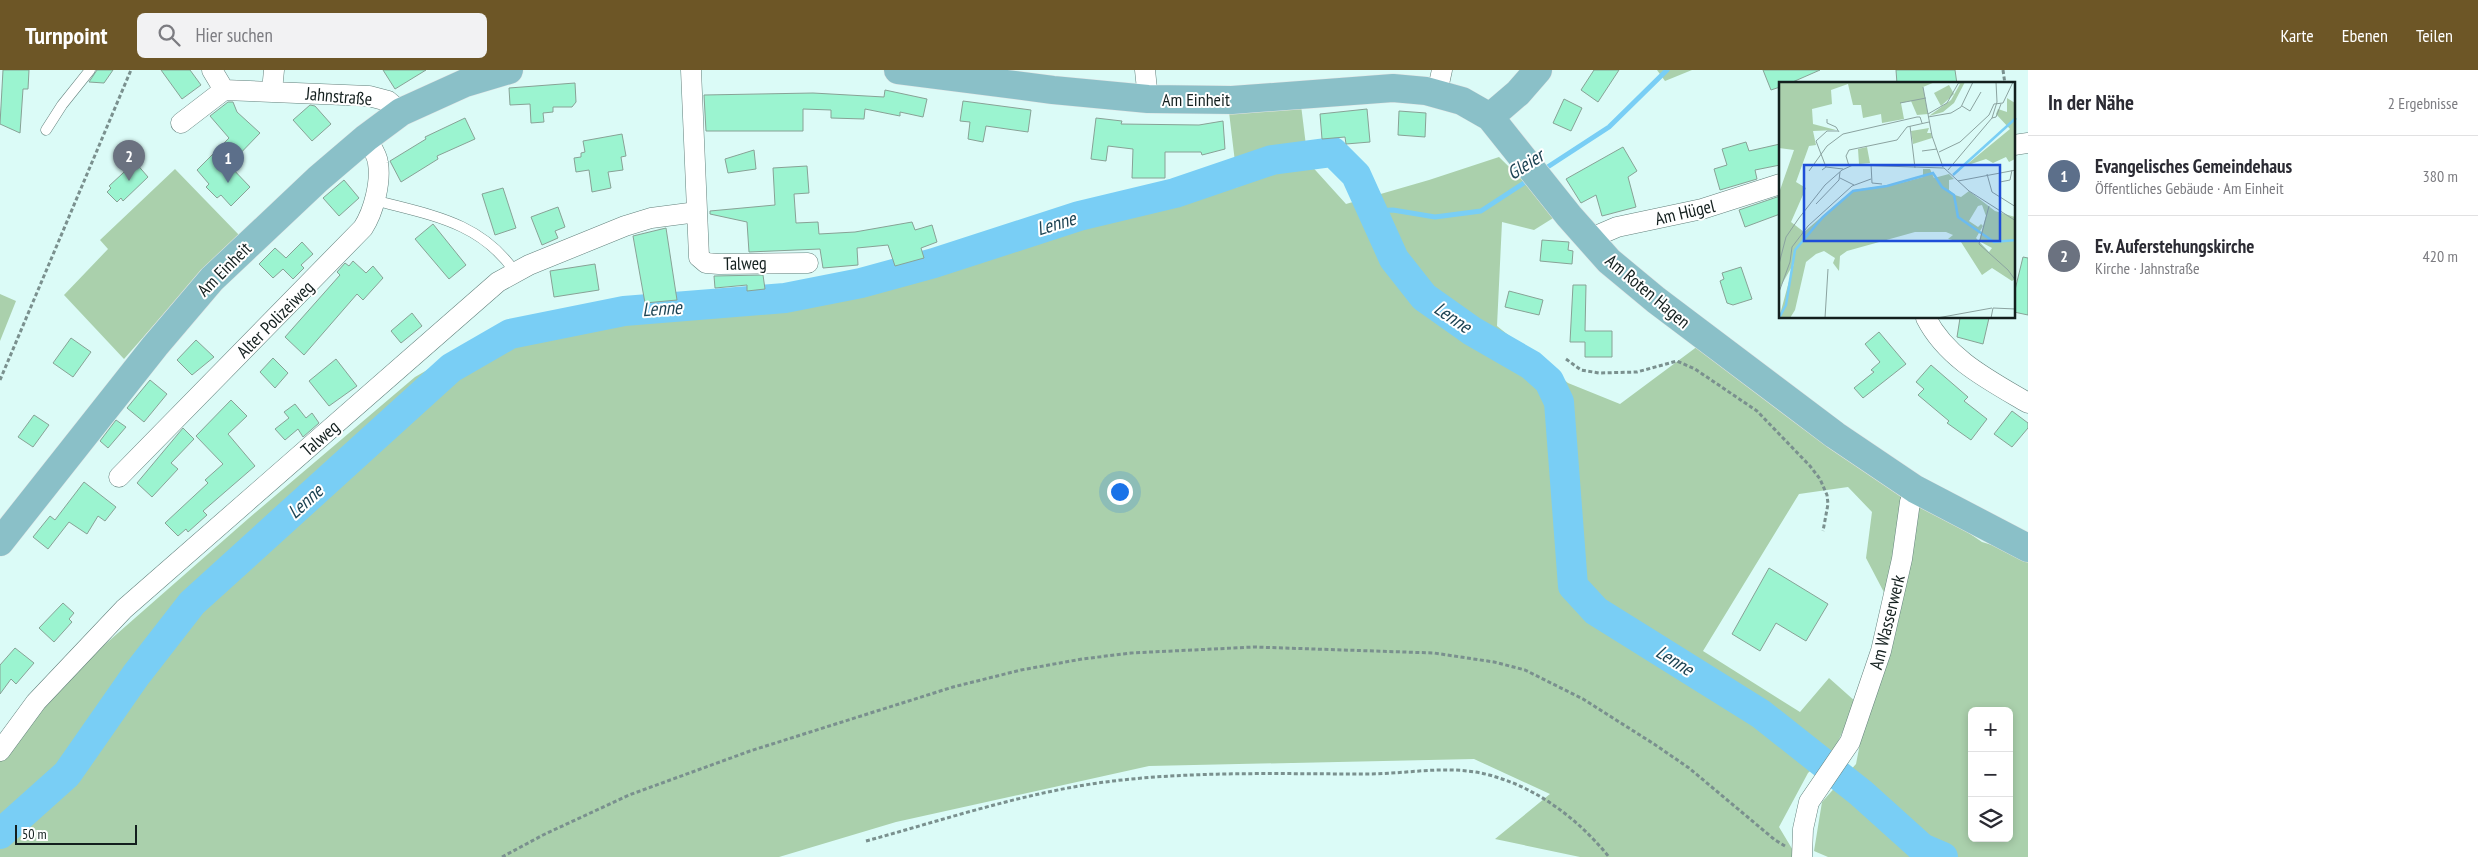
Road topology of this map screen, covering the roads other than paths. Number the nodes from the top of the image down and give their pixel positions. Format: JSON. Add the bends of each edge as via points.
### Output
{"nodes":[{"id":1,"x":90,"y":70,"type":"edge"},
{"id":2,"x":212,"y":70,"type":"edge"},
{"id":3,"x":274,"y":70,"type":"edge"},
{"id":4,"x":508,"y":70,"type":"edge"},
{"id":5,"x":691,"y":70,"type":"edge"},
{"id":6,"x":898,"y":70,"type":"edge"},
{"id":7,"x":1145,"y":70,"type":"edge"},
{"id":8,"x":1538,"y":70,"type":"edge"},
{"id":9,"x":463,"y":76,"type":"edge"},
{"id":10,"x":1440,"y":82,"type":"edge"},
{"id":11,"x":224,"y":90,"type":"junction"},
{"id":12,"x":272,"y":91,"type":"junction"},
{"id":13,"x":1148,"y":99,"type":"junction"},
{"id":14,"x":401,"y":112,"type":"junction"},
{"id":15,"x":1490,"y":117,"type":"junction"},
{"id":16,"x":181,"y":122,"type":"dead end"},
{"id":17,"x":46,"y":130,"type":"dead end"},
{"id":18,"x":366,"y":138,"type":"junction"},
{"id":19,"x":1779,"y":184,"type":"edge"},
{"id":20,"x":374,"y":200,"type":"junction"},
{"id":21,"x":697,"y":212,"type":"junction"},
{"id":22,"x":1589,"y":238,"type":"junction"},
{"id":23,"x":808,"y":262,"type":"dead end"},
{"id":24,"x":515,"y":272,"type":"junction"},
{"id":25,"x":1927,"y":319,"type":"edge"},
{"id":26,"x":2028,"y":403,"type":"edge"},
{"id":27,"x":119,"y":477,"type":"dead end"},
{"id":28,"x":1915,"y":489,"type":"junction"},
{"id":29,"x":0,"y":542,"type":"edge"},
{"id":30,"x":2028,"y":548,"type":"edge"},
{"id":31,"x":0,"y":751,"type":"edge"},
{"id":32,"x":1802,"y":855,"type":"edge"}],
"edges":[{"from":1,"to":17,"type":"lane"},
{"from":2,"to":11,"type":"street"},
{"from":3,"to":12,"type":"street"},
{"from":4,"to":9,"type":"main road","name":"Am Einheit"},
{"from":5,"to":21,"type":"street","name":"Talweg"},
{"from":6,"to":13,"type":"main road","name":"Am Einheit"},
{"from":7,"to":13,"type":"street"},
{"from":8,"to":15,"type":"main road"},
{"from":9,"to":14,"type":"main road","name":"Am Einheit"},
{"from":10,"to":13,"type":"main road","name":"Am Einheit","via":[[1413,89],[1232,100]]},
{"from":10,"to":15,"type":"main road","name":"Am Einheit","via":[[1462,101]]},
{"from":11,"to":12,"type":"street","name":"Jahnstraße"},
{"from":11,"to":16,"type":"street"},
{"from":12,"to":14,"type":"street","name":"Jahnstraße","via":[[369,96],[388,101]]},
{"from":14,"to":18,"type":"main road","name":"Am Einheit"},
{"from":15,"to":22,"type":"main road","name":"Am Roten Hagen"},
{"from":18,"to":20,"type":"street","name":"Alter Polizeiweg","via":[[378,163]]},
{"from":18,"to":29,"type":"main road","name":"Am Einheit","via":[[212,279],[103,410]]},
{"from":19,"to":22,"type":"street","name":"Am Hügel","via":[[1702,209],[1617,227]]},
{"from":20,"to":24,"type":"lane","via":[[463,226],[497,251]]},
{"from":20,"to":27,"type":"street","name":"Alter Polizeiweg","via":[[367,222],[340,253]]},
{"from":21,"to":23,"type":"street","name":"Talweg","via":[[698,252],[702,261],[719,264]]},
{"from":21,"to":24,"type":"street","name":"Talweg","via":[[638,221]]},
{"from":22,"to":28,"type":"main road","name":"Am Roten Hagen","via":[[1609,261],[1656,300],[1835,435]]},
{"from":24,"to":31,"type":"street","name":"Talweg","via":[[498,282],[124,609],[36,702]]},
{"from":25,"to":26,"type":"street","via":[[1943,344],[1966,366]]},
{"from":28,"to":30,"type":"main road","name":"Am Roten Hagen"},
{"from":28,"to":32,"type":"street","name":"Am Wasserwerk","via":[[1910,502],[1898,583],[1881,651],[1856,727],[1806,810]]}]}
